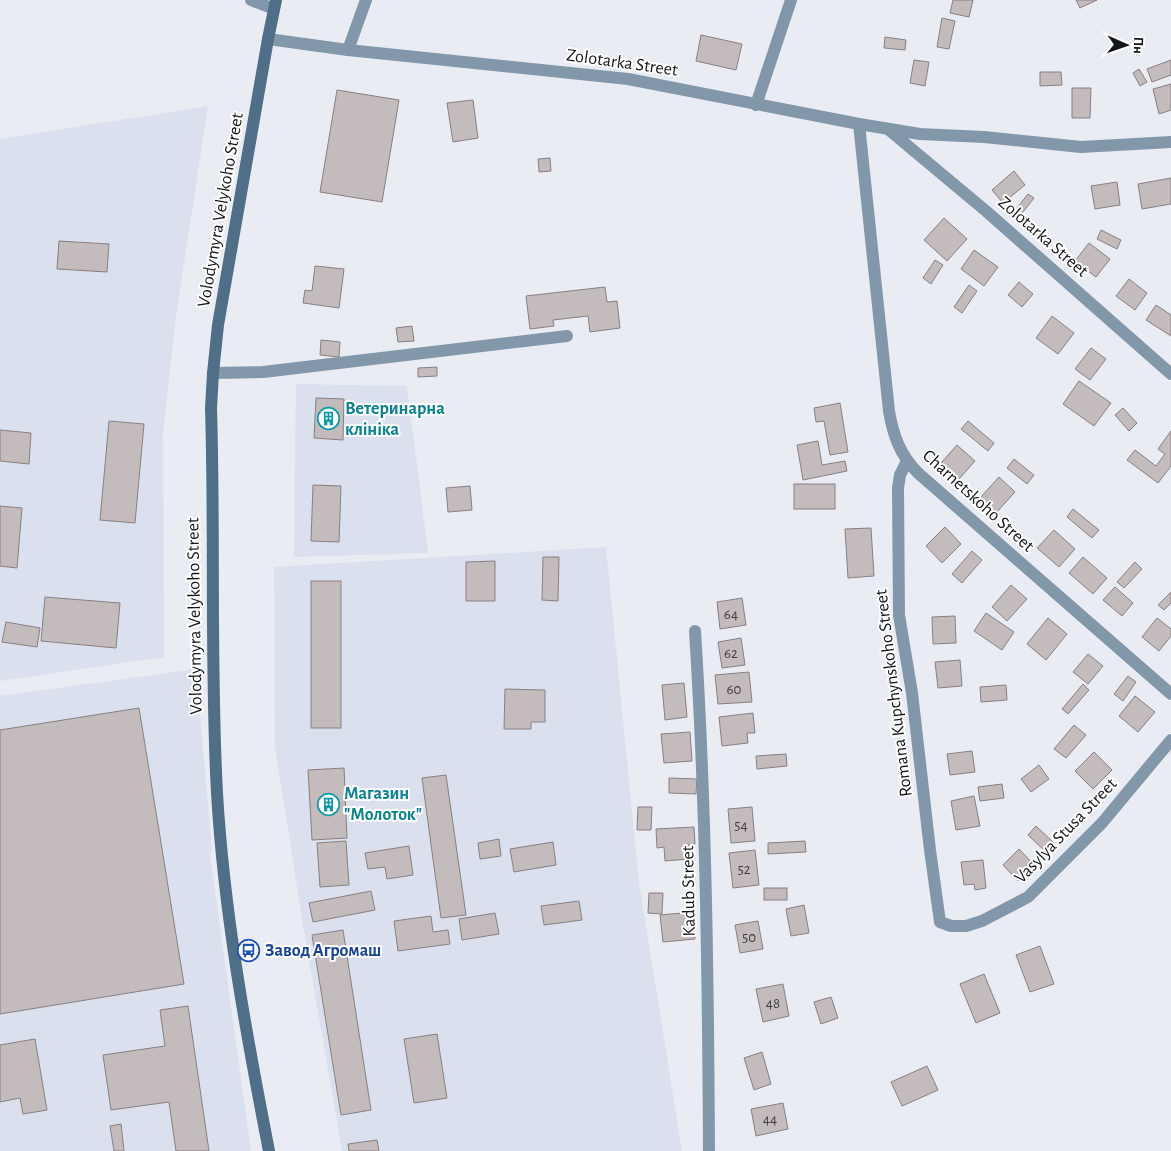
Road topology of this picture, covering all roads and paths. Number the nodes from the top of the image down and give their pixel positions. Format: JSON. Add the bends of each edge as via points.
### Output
{"nodes":[{"id":1,"x":251,"y":0,"type":"edge"},
{"id":2,"x":366,"y":0,"type":"edge"},
{"id":3,"x":791,"y":0,"type":"edge"},
{"id":4,"x":275,"y":4,"type":"edge"},
{"id":5,"x":268,"y":39,"type":"junction"},
{"id":6,"x":348,"y":50,"type":"junction"},
{"id":7,"x":756,"y":105,"type":"junction"},
{"id":8,"x":859,"y":124,"type":"junction"},
{"id":9,"x":889,"y":130,"type":"junction"},
{"id":10,"x":1171,"y":142,"type":"edge"},
{"id":11,"x":567,"y":336,"type":"dead end"},
{"id":12,"x":213,"y":372,"type":"junction"},
{"id":13,"x":1171,"y":374,"type":"edge"},
{"id":14,"x":906,"y":461,"type":"junction"},
{"id":15,"x":695,"y":631,"type":"dead end"},
{"id":16,"x":1171,"y":694,"type":"edge"},
{"id":17,"x":1171,"y":740,"type":"edge"},
{"id":18,"x":940,"y":922,"type":"joint"},
{"id":19,"x":269,"y":1151,"type":"edge"},
{"id":20,"x":708,"y":1151,"type":"edge"}],
"edges":[{"from":1,"to":4,"type":"street"},
{"from":2,"to":6,"type":"street"},
{"from":3,"to":7,"type":"street"},
{"from":4,"to":5,"type":"main road","name":"Volodymyra Velykoho Street"},
{"from":5,"to":6,"type":"street","name":"Zolotarka Street"},
{"from":5,"to":12,"type":"main road","name":"Volodymyra Velykoho Street"},
{"from":6,"to":7,"type":"street","name":"Zolotarka Street","via":[[628,79]]},
{"from":7,"to":8,"type":"street","name":"Zolotarka Street"},
{"from":8,"to":9,"type":"street","name":"Zolotarka Street"},
{"from":8,"to":14,"type":"street","name":"Charnetskoho Street","via":[[889,410],[897,442]]},
{"from":9,"to":10,"type":"street","name":"Zolotarka Street","via":[[1081,147]]},
{"from":9,"to":13,"type":"street","name":"Zolotarka Street"},
{"from":11,"to":12,"type":"street","via":[[263,372]]},
{"from":12,"to":19,"type":"main road","name":"Volodymyra Velykoho Street","via":[[213,662],[219,821],[235,953]]},
{"from":14,"to":16,"type":"street","name":"Charnetskoho Street"},
{"from":14,"to":18,"type":"street","name":"Romana Kupchynskoho Street","via":[[898,488],[899,615]]},
{"from":15,"to":20,"type":"street","name":"Kadub Street","via":[[705,813]]},
{"from":17,"to":18,"type":"street","name":"Vasylya Stusa Street","via":[[1102,823],[1028,898],[966,926]]}]}
